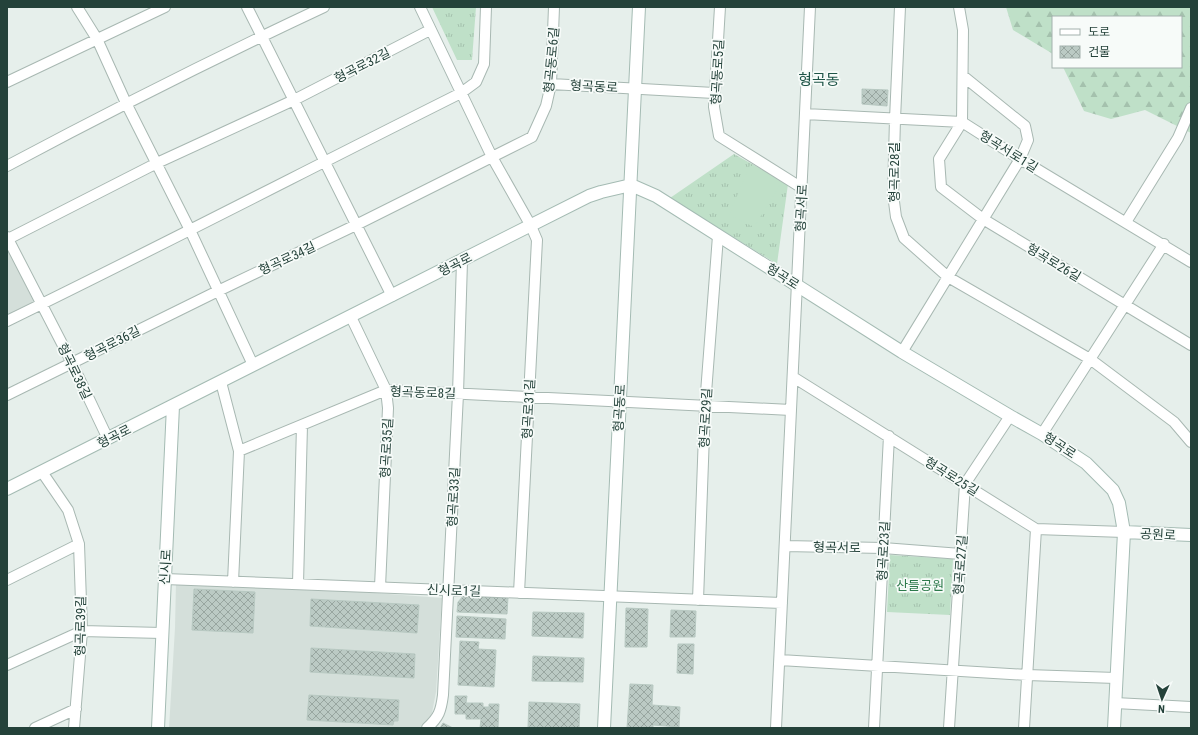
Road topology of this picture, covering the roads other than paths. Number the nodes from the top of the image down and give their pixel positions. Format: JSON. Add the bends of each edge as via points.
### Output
{"nodes":[{"id":1,"x":77,"y":7,"type":"edge"},
{"id":2,"x":165,"y":7,"type":"edge"},
{"id":3,"x":247,"y":7,"type":"edge"},
{"id":4,"x":324,"y":7,"type":"edge"},
{"id":5,"x":420,"y":7,"type":"edge"},
{"id":6,"x":486,"y":7,"type":"edge"},
{"id":7,"x":554,"y":7,"type":"edge"},
{"id":8,"x":639,"y":7,"type":"edge"},
{"id":9,"x":720,"y":7,"type":"edge"},
{"id":10,"x":810,"y":7,"type":"edge"},
{"id":11,"x":900,"y":7,"type":"edge"},
{"id":12,"x":959,"y":7,"type":"edge"},
{"id":13,"x":430,"y":30,"type":"junction"},
{"id":14,"x":261,"y":36,"type":"junction"},
{"id":15,"x":97,"y":39,"type":"junction"},
{"id":16,"x":963,"y":76,"type":"junction"},
{"id":17,"x":7,"y":82,"type":"edge"},
{"id":18,"x":551,"y":84,"type":"junction"},
{"id":19,"x":636,"y":89,"type":"junction"},
{"id":20,"x":461,"y":93,"type":"junction"},
{"id":21,"x":714,"y":93,"type":"junction"},
{"id":22,"x":294,"y":100,"type":"junction"},
{"id":23,"x":126,"y":103,"type":"junction"},
{"id":24,"x":1191,"y":108,"type":"edge"},
{"id":25,"x":805,"y":114,"type":"junction"},
{"id":26,"x":895,"y":119,"type":"junction"},
{"id":27,"x":962,"y":122,"type":"junction"},
{"id":28,"x":492,"y":157,"type":"junction"},
{"id":29,"x":1020,"y":159,"type":"junction"},
{"id":30,"x":324,"y":161,"type":"junction"},
{"id":31,"x":157,"y":164,"type":"junction"},
{"id":32,"x":7,"y":166,"type":"edge"},
{"id":33,"x":631,"y":185,"type":"junction"},
{"id":34,"x":802,"y":188,"type":"junction"},
{"id":35,"x":983,"y":219,"type":"junction"},
{"id":36,"x":1126,"y":222,"type":"junction"},
{"id":37,"x":356,"y":225,"type":"junction"},
{"id":38,"x":531,"y":226,"type":"junction"},
{"id":39,"x":190,"y":230,"type":"junction"},
{"id":40,"x":718,"y":236,"type":"junction"},
{"id":41,"x":8,"y":238,"type":"edge"},
{"id":42,"x":1164,"y":244,"type":"junction"},
{"id":43,"x":462,"y":261,"type":"junction"},
{"id":44,"x":1191,"y":262,"type":"edge"},
{"id":45,"x":948,"y":277,"type":"junction"},
{"id":46,"x":797,"y":284,"type":"junction"},
{"id":47,"x":218,"y":291,"type":"junction"},
{"id":48,"x":392,"y":296,"type":"junction"},
{"id":49,"x":42,"y":304,"type":"junction"},
{"id":50,"x":1125,"y":304,"type":"junction"},
{"id":51,"x":351,"y":317,"type":"junction"},
{"id":52,"x":7,"y":321,"type":"edge"},
{"id":53,"x":1191,"y":345,"type":"edge"},
{"id":54,"x":902,"y":352,"type":"junction"},
{"id":55,"x":1090,"y":359,"type":"junction"},
{"id":56,"x":72,"y":364,"type":"junction"},
{"id":57,"x":253,"y":365,"type":"junction"},
{"id":58,"x":793,"y":377,"type":"junction"},
{"id":59,"x":220,"y":382,"type":"junction"},
{"id":60,"x":386,"y":390,"type":"junction"},
{"id":61,"x":458,"y":394,"type":"junction"},
{"id":62,"x":7,"y":395,"type":"edge"},
{"id":63,"x":528,"y":397,"type":"junction"},
{"id":64,"x":620,"y":402,"type":"junction"},
{"id":65,"x":173,"y":406,"type":"junction"},
{"id":66,"x":705,"y":406,"type":"junction"},
{"id":67,"x":791,"y":410,"type":"junction"},
{"id":68,"x":1010,"y":416,"type":"junction"},
{"id":69,"x":302,"y":425,"type":"junction"},
{"id":70,"x":1042,"y":434,"type":"junction"},
{"id":71,"x":889,"y":436,"type":"junction"},
{"id":72,"x":108,"y":439,"type":"junction"},
{"id":73,"x":1191,"y":442,"type":"edge"},
{"id":74,"x":239,"y":451,"type":"junction"},
{"id":75,"x":42,"y":472,"type":"junction"},
{"id":76,"x":965,"y":484,"type":"junction"},
{"id":77,"x":7,"y":489,"type":"edge"},
{"id":78,"x":1036,"y":529,"type":"junction"},
{"id":79,"x":1124,"y":532,"type":"junction"},
{"id":80,"x":1191,"y":535,"type":"edge"},
{"id":81,"x":79,"y":544,"type":"junction"},
{"id":82,"x":785,"y":546,"type":"junction"},
{"id":83,"x":883,"y":548,"type":"junction"},
{"id":84,"x":960,"y":554,"type":"junction"},
{"id":85,"x":165,"y":579,"type":"junction"},
{"id":86,"x":7,"y":580,"type":"edge"},
{"id":87,"x":233,"y":582,"type":"junction"},
{"id":88,"x":298,"y":584,"type":"junction"},
{"id":89,"x":380,"y":587,"type":"junction"},
{"id":90,"x":448,"y":590,"type":"junction"},
{"id":91,"x":519,"y":593,"type":"junction"},
{"id":92,"x":610,"y":596,"type":"junction"},
{"id":93,"x":698,"y":600,"type":"junction"},
{"id":94,"x":782,"y":603,"type":"junction"},
{"id":95,"x":82,"y":631,"type":"junction"},
{"id":96,"x":162,"y":633,"type":"junction"},
{"id":97,"x":780,"y":660,"type":"junction"},
{"id":98,"x":877,"y":665,"type":"junction"},
{"id":99,"x":7,"y":666,"type":"edge"},
{"id":100,"x":953,"y":670,"type":"junction"},
{"id":101,"x":1027,"y":675,"type":"junction"},
{"id":102,"x":1116,"y":678,"type":"junction"},
{"id":103,"x":1115,"y":703,"type":"junction"},
{"id":104,"x":1191,"y":707,"type":"edge"},
{"id":105,"x":76,"y":709,"type":"junction"},
{"id":106,"x":35,"y":728,"type":"edge"},
{"id":107,"x":74,"y":728,"type":"edge"},
{"id":108,"x":158,"y":728,"type":"edge"},
{"id":109,"x":427,"y":728,"type":"edge"},
{"id":110,"x":604,"y":728,"type":"edge"},
{"id":111,"x":776,"y":728,"type":"edge"},
{"id":112,"x":874,"y":728,"type":"edge"},
{"id":113,"x":949,"y":728,"type":"edge"},
{"id":114,"x":1024,"y":728,"type":"edge"},
{"id":115,"x":1114,"y":728,"type":"edge"}],
"edges":[{"from":1,"to":15,"type":"street"},
{"from":2,"to":15,"type":"street"},
{"from":3,"to":14,"type":"street"},
{"from":4,"to":14,"type":"street"},
{"from":5,"to":13,"type":"street"},
{"from":6,"to":20,"type":"street","via":[[484,64],[476,82]]},
{"from":7,"to":18,"type":"street","name":"형곡동로6길"},
{"from":8,"to":19,"type":"street","name":"형곡동로"},
{"from":9,"to":21,"type":"street","name":"형곡동로5길"},
{"from":10,"to":25,"type":"street","name":"형곡서로"},
{"from":11,"to":26,"type":"street"},
{"from":12,"to":16,"type":"street","via":[[963,30]]},
{"from":13,"to":20,"type":"street"},
{"from":13,"to":22,"type":"street","name":"형곡로32길"},
{"from":14,"to":22,"type":"street"},
{"from":14,"to":23,"type":"street"},
{"from":15,"to":17,"type":"street"},
{"from":15,"to":23,"type":"street"},
{"from":16,"to":27,"type":"street"},
{"from":16,"to":29,"type":"street","via":[[1025,126],[1028,140]]},
{"from":18,"to":19,"type":"street","name":"형곡동로"},
{"from":18,"to":28,"type":"street","name":"형곡동로6길","via":[[546,106],[532,137]]},
{"from":19,"to":21,"type":"street","name":"형곡동로"},
{"from":19,"to":33,"type":"street","name":"형곡동로"},
{"from":20,"to":28,"type":"street"},
{"from":20,"to":30,"type":"street"},
{"from":21,"to":34,"type":"street","name":"형곡동로5길","via":[[719,136]]},
{"from":22,"to":30,"type":"street"},
{"from":22,"to":31,"type":"street"},
{"from":23,"to":31,"type":"street"},
{"from":23,"to":32,"type":"street"},
{"from":24,"to":36,"type":"street","via":[[1178,138]]},
{"from":25,"to":26,"type":"street","name":"형곡서로1길"},
{"from":25,"to":34,"type":"street","name":"형곡서로"},
{"from":26,"to":27,"type":"street","name":"형곡서로1길"},
{"from":26,"to":45,"type":"street","name":"형곡로28길","via":[[893,194],[896,217],[904,238]]},
{"from":27,"to":29,"type":"street","name":"형곡서로1길"},
{"from":27,"to":35,"type":"street","via":[[939,158],[941,187]]},
{"from":28,"to":37,"type":"street"},
{"from":28,"to":38,"type":"street"},
{"from":29,"to":35,"type":"street"},
{"from":29,"to":36,"type":"street","name":"형곡서로1길"},
{"from":30,"to":37,"type":"street"},
{"from":30,"to":39,"type":"street"},
{"from":31,"to":39,"type":"street"},
{"from":31,"to":41,"type":"street"},
{"from":33,"to":38,"type":"street","name":"형곡로","via":[[589,196]]},
{"from":33,"to":40,"type":"street","name":"형곡로","via":[[656,196]]},
{"from":33,"to":64,"type":"street","name":"형곡동로"},
{"from":34,"to":46,"type":"street","name":"형곡서로"},
{"from":35,"to":45,"type":"street"},
{"from":35,"to":50,"type":"street","name":"형곡로26길"},
{"from":36,"to":42,"type":"street","name":"형곡서로1길"},
{"from":37,"to":47,"type":"street","name":"형곡로34길"},
{"from":37,"to":48,"type":"street"},
{"from":38,"to":43,"type":"street","name":"형곡로"},
{"from":38,"to":63,"type":"street","name":"형곡로31길","via":[[537,240]]},
{"from":39,"to":47,"type":"street"},
{"from":39,"to":49,"type":"street"},
{"from":40,"to":46,"type":"street","name":"형곡로"},
{"from":40,"to":66,"type":"street","name":"형곡로29길"},
{"from":41,"to":49,"type":"street","name":"형곡로38길"},
{"from":42,"to":44,"type":"street","name":"형곡서로1길"},
{"from":42,"to":50,"type":"street"},
{"from":43,"to":48,"type":"street","name":"형곡로"},
{"from":43,"to":61,"type":"street","name":"형곡로33길"},
{"from":45,"to":54,"type":"street"},
{"from":45,"to":55,"type":"street"},
{"from":46,"to":54,"type":"street","name":"형곡로"},
{"from":46,"to":58,"type":"street","name":"형곡서로"},
{"from":47,"to":56,"type":"street","name":"형곡로36길"},
{"from":47,"to":57,"type":"street"},
{"from":48,"to":51,"type":"street","name":"형곡로"},
{"from":49,"to":52,"type":"street"},
{"from":49,"to":56,"type":"street","name":"형곡로38길"},
{"from":50,"to":53,"type":"street","name":"형곡로26길"},
{"from":50,"to":55,"type":"street"},
{"from":51,"to":57,"type":"street","name":"형곡로"},
{"from":51,"to":60,"type":"street","name":"형곡로35길"},
{"from":54,"to":68,"type":"street","name":"형곡로"},
{"from":55,"to":70,"type":"street"},
{"from":55,"to":73,"type":"street","via":[[1174,422]]},
{"from":56,"to":62,"type":"street","name":"형곡로36길"},
{"from":56,"to":72,"type":"street","name":"형곡로38길"},
{"from":57,"to":59,"type":"street","name":"형곡로"},
{"from":58,"to":67,"type":"street","name":"형곡서로"},
{"from":58,"to":71,"type":"street","name":"형곡로25길"},
{"from":59,"to":65,"type":"street","name":"형곡로"},
{"from":59,"to":74,"type":"street"},
{"from":60,"to":61,"type":"street","name":"형곡동로8길"},
{"from":60,"to":69,"type":"street","name":"형곡동로8길"},
{"from":60,"to":89,"type":"street","name":"형곡로35길","via":[[388,408]]},
{"from":61,"to":63,"type":"street","name":"형곡동로8길"},
{"from":61,"to":90,"type":"street","name":"형곡로33길"},
{"from":63,"to":64,"type":"street","name":"형곡동로8길"},
{"from":63,"to":91,"type":"street","name":"형곡로31길"},
{"from":64,"to":66,"type":"street"},
{"from":64,"to":92,"type":"street","name":"형곡동로"},
{"from":65,"to":72,"type":"street","name":"형곡로"},
{"from":65,"to":85,"type":"street","name":"신시로"},
{"from":66,"to":67,"type":"street"},
{"from":66,"to":93,"type":"street","name":"형곡로29길"},
{"from":67,"to":82,"type":"street","name":"형곡서로"},
{"from":68,"to":70,"type":"street","name":"형곡로"},
{"from":68,"to":76,"type":"street","name":"형곡로27길"},
{"from":69,"to":74,"type":"street","name":"형곡동로8길"},
{"from":69,"to":88,"type":"street"},
{"from":70,"to":79,"type":"street","name":"형곡로","via":[[1086,463],[1113,490],[1119,503]]},
{"from":71,"to":76,"type":"street","name":"형곡로25길"},
{"from":71,"to":83,"type":"street","name":"형곡로23길"},
{"from":72,"to":75,"type":"street","name":"형곡로"},
{"from":74,"to":87,"type":"street"},
{"from":75,"to":77,"type":"street","name":"형곡로"},
{"from":75,"to":81,"type":"street","name":"형곡로39길","via":[[68,510]]},
{"from":76,"to":78,"type":"street","name":"형곡로25길"},
{"from":76,"to":84,"type":"street","name":"형곡로27길"},
{"from":78,"to":79,"type":"street"},
{"from":78,"to":101,"type":"street"},
{"from":79,"to":80,"type":"street","name":"공원로"},
{"from":79,"to":102,"type":"street","name":"형곡로"},
{"from":81,"to":86,"type":"street"},
{"from":81,"to":95,"type":"street","name":"형곡로39길"},
{"from":82,"to":83,"type":"street","name":"형곡서로"},
{"from":82,"to":94,"type":"street","name":"형곡서로"},
{"from":83,"to":84,"type":"street","name":"형곡서로"},
{"from":83,"to":98,"type":"street","name":"형곡로23길"},
{"from":84,"to":100,"type":"street","name":"형곡로27길"},
{"from":85,"to":87,"type":"street","name":"신시로1길"},
{"from":85,"to":96,"type":"street","name":"신시로"},
{"from":87,"to":88,"type":"street","name":"신시로1길"},
{"from":88,"to":89,"type":"street","name":"신시로1길"},
{"from":89,"to":90,"type":"street","name":"신시로1길"},
{"from":90,"to":91,"type":"street","name":"신시로1길"},
{"from":90,"to":109,"type":"street","name":"형곡로33길","via":[[441,711]]},
{"from":91,"to":92,"type":"street","name":"신시로1길"},
{"from":92,"to":93,"type":"street"},
{"from":92,"to":110,"type":"street","name":"형곡동로"},
{"from":93,"to":94,"type":"street"},
{"from":94,"to":97,"type":"street","name":"형곡서로"},
{"from":95,"to":96,"type":"street"},
{"from":95,"to":99,"type":"street"},
{"from":95,"to":105,"type":"street","name":"형곡로39길"},
{"from":96,"to":108,"type":"street","name":"신시로"},
{"from":97,"to":98,"type":"street"},
{"from":97,"to":111,"type":"street","name":"형곡서로"},
{"from":98,"to":100,"type":"street"},
{"from":98,"to":112,"type":"street","name":"형곡로23길"},
{"from":100,"to":101,"type":"street"},
{"from":100,"to":113,"type":"street","name":"형곡로27길"},
{"from":101,"to":102,"type":"street"},
{"from":101,"to":114,"type":"street"},
{"from":102,"to":103,"type":"street","name":"형곡로"},
{"from":103,"to":104,"type":"street"},
{"from":103,"to":115,"type":"street","name":"형곡로"},
{"from":105,"to":106,"type":"street"},
{"from":105,"to":107,"type":"street","name":"형곡로39길"}]}
